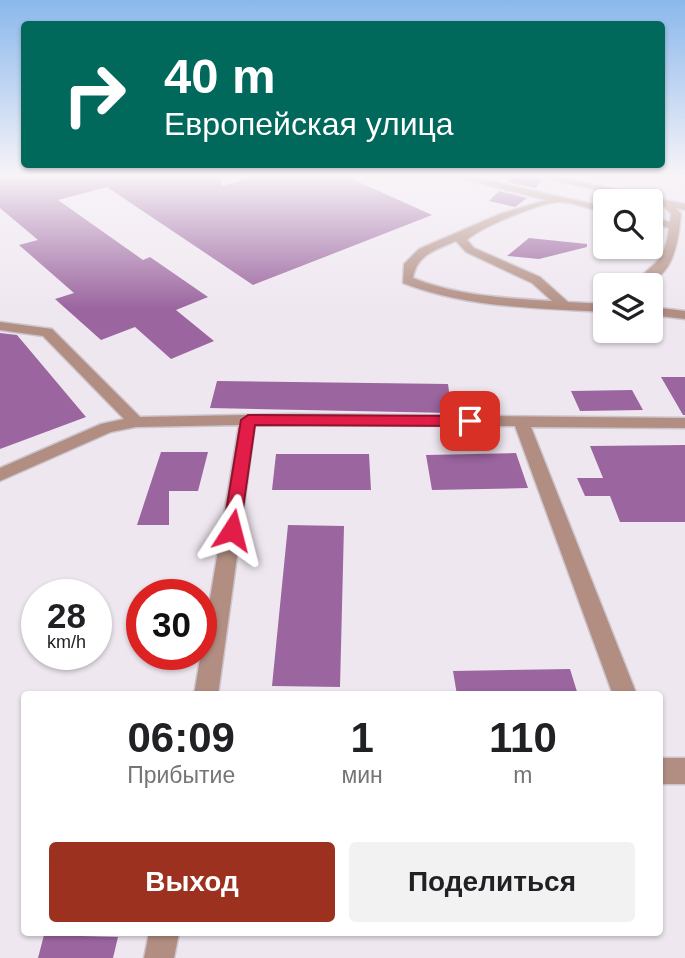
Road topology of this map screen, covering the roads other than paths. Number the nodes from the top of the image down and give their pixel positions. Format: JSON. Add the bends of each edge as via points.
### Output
{"nodes":[{"id":1,"x":496,"y":220,"type":"edge"},
{"id":2,"x":676,"y":220,"type":"edge"},
{"id":3,"x":663,"y":223,"type":"edge"},
{"id":4,"x":675,"y":226,"type":"junction"},
{"id":5,"x":468,"y":233,"type":"junction"},
{"id":6,"x":654,"y":273,"type":"edge"},
{"id":7,"x":564,"y":305,"type":"junction"},
{"id":8,"x":593,"y":306,"type":"edge"},
{"id":9,"x":663,"y":312,"type":"edge"},
{"id":10,"x":685,"y":315,"type":"edge"},
{"id":11,"x":0,"y":326,"type":"edge"},
{"id":12,"x":248,"y":420,"type":"junction"},
{"id":13,"x":521,"y":421,"type":"junction"},
{"id":14,"x":136,"y":422,"type":"junction"},
{"id":15,"x":685,"y":422,"type":"edge"},
{"id":16,"x":0,"y":475,"type":"edge"},
{"id":17,"x":207,"y":691,"type":"edge"},
{"id":18,"x":623,"y":691,"type":"edge"},
{"id":19,"x":663,"y":771,"type":"edge"},
{"id":20,"x":685,"y":771,"type":"edge"},
{"id":21,"x":163,"y":936,"type":"edge"},
{"id":22,"x":159,"y":958,"type":"edge"}],
"edges":[{"from":1,"to":5,"type":"street"},
{"from":2,"to":4,"type":"street"},
{"from":3,"to":4,"type":"street"},
{"from":4,"to":6,"type":"street","via":[[672,250]]},
{"from":5,"to":7,"type":"street","via":[[461,240],[470,250],[536,280]]},
{"from":5,"to":7,"type":"street","via":[[423,251],[410,264],[407,280],[430,291]]},
{"from":7,"to":8,"type":"street"},
{"from":9,"to":10,"type":"street"},
{"from":11,"to":14,"type":"street","via":[[47,332]]},
{"from":12,"to":13,"type":"street"},
{"from":12,"to":14,"type":"street"},
{"from":12,"to":17,"type":"street"},
{"from":13,"to":15,"type":"street"},
{"from":13,"to":18,"type":"street"},
{"from":14,"to":16,"type":"street","via":[[107,428]]},
{"from":19,"to":20,"type":"street"},
{"from":21,"to":22,"type":"street"}]}
